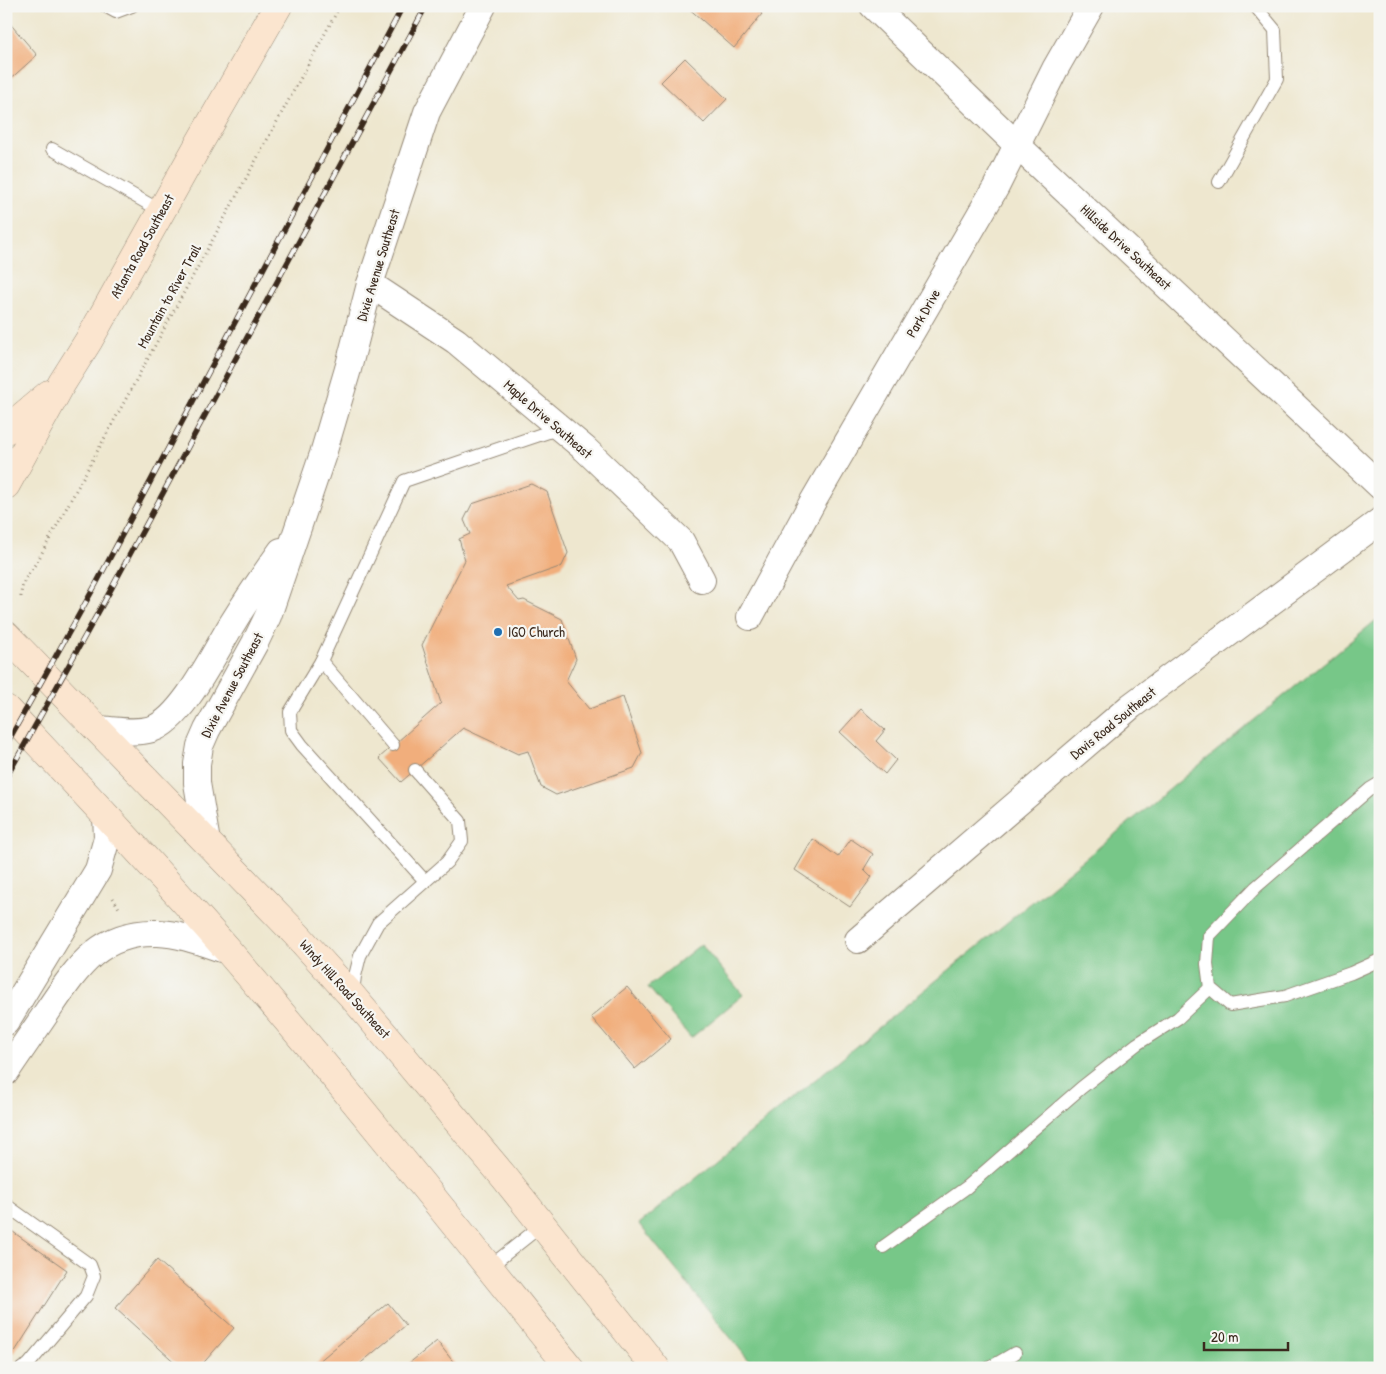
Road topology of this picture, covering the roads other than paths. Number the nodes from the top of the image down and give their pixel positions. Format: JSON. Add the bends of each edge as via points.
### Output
{"nodes":[{"id":1,"x":105,"y":6,"type":"edge"},
{"id":2,"x":132,"y":6,"type":"edge"},
{"id":3,"x":278,"y":6,"type":"edge"},
{"id":4,"x":483,"y":6,"type":"edge"},
{"id":5,"x":873,"y":6,"type":"edge"},
{"id":6,"x":1091,"y":6,"type":"edge"},
{"id":7,"x":1255,"y":6,"type":"edge"},
{"id":8,"x":1018,"y":145,"type":"junction"},
{"id":9,"x":52,"y":149,"type":"dead end"},
{"id":10,"x":1219,"y":182,"type":"dead end"},
{"id":11,"x":162,"y":211,"type":"junction"},
{"id":12,"x":370,"y":284,"type":"junction"},
{"id":13,"x":62,"y":383,"type":"junction"},
{"id":14,"x":560,"y":428,"type":"junction"},
{"id":15,"x":6,"y":430,"type":"edge"},
{"id":16,"x":6,"y":485,"type":"edge"},
{"id":17,"x":1380,"y":486,"type":"edge"},
{"id":18,"x":1380,"y":521,"type":"edge"},
{"id":19,"x":295,"y":532,"type":"junction"},
{"id":20,"x":702,"y":580,"type":"dead end"},
{"id":21,"x":750,"y":617,"type":"dead end"},
{"id":22,"x":6,"y":635,"type":"edge"},
{"id":23,"x":321,"y":661,"type":"junction"},
{"id":24,"x":11,"y":718,"type":"edge"},
{"id":25,"x":98,"y":729,"type":"junction"},
{"id":26,"x":393,"y":745,"type":"dead end"},
{"id":27,"x":415,"y":770,"type":"dead end"},
{"id":28,"x":1380,"y":783,"type":"edge"},
{"id":29,"x":106,"y":816,"type":"junction"},
{"id":30,"x":208,"y":842,"type":"junction"},
{"id":31,"x":425,"y":882,"type":"junction"},
{"id":32,"x":858,"y":940,"type":"dead end"},
{"id":33,"x":228,"y":951,"type":"junction"},
{"id":34,"x":1380,"y":960,"type":"edge"},
{"id":35,"x":1210,"y":988,"type":"junction"},
{"id":36,"x":352,"y":996,"type":"junction"},
{"id":37,"x":6,"y":1022,"type":"edge"},
{"id":38,"x":6,"y":1072,"type":"edge"},
{"id":39,"x":6,"y":1205,"type":"edge"},
{"id":40,"x":542,"y":1225,"type":"junction"},
{"id":41,"x":883,"y":1247,"type":"dead end"},
{"id":42,"x":488,"y":1268,"type":"junction"},
{"id":43,"x":1015,"y":1353,"type":"dead end"},
{"id":44,"x":22,"y":1368,"type":"edge"},
{"id":45,"x":570,"y":1368,"type":"edge"},
{"id":46,"x":656,"y":1368,"type":"edge"},
{"id":47,"x":988,"y":1368,"type":"edge"}],
"edges":[{"from":1,"to":2,"type":"lane","via":[[116,12]]},
{"from":3,"to":11,"type":"main road","name":"Atlanta Road Southeast"},
{"from":4,"to":12,"type":"street","name":"Dixie Avenue Southeast","via":[[426,112]]},
{"from":5,"to":8,"type":"street","name":"Hillside Drive Southeast"},
{"from":6,"to":8,"type":"street","name":"Park Drive","via":[[1055,68]]},
{"from":7,"to":10,"type":"lane","via":[[1275,30],[1277,79]]},
{"from":8,"to":17,"type":"street","name":"Hillside Drive Southeast"},
{"from":8,"to":21,"type":"street","name":"Park Drive","via":[[812,502]]},
{"from":9,"to":11,"type":"lane"},
{"from":11,"to":13,"type":"main road","name":"Atlanta Road Southeast"},
{"from":12,"to":14,"type":"street","name":"Maple Drive Southeast","via":[[456,341]]},
{"from":12,"to":19,"type":"street","name":"Dixie Avenue Southeast","via":[[323,454]]},
{"from":13,"to":15,"type":"main road"},
{"from":13,"to":16,"type":"main road","name":"Atlanta Road Southeast"},
{"from":14,"to":20,"type":"street","name":"Maple Drive Southeast","via":[[681,541]]},
{"from":14,"to":23,"type":"lane","via":[[404,481]]},
{"from":18,"to":32,"type":"street","name":"Davis Road Southeast","via":[[1131,706]]},
{"from":19,"to":25,"type":"street","name":"Dixie Avenue Southeast","via":[[178,709],[153,729],[132,732]]},
{"from":19,"to":30,"type":"street","name":"Dixie Avenue Southeast","via":[[268,616],[200,746],[197,783]]},
{"from":22,"to":25,"type":"main road","name":"Windy Hill Road Southeast"},
{"from":23,"to":26,"type":"lane"},
{"from":23,"to":31,"type":"lane","via":[[290,712],[291,730]]},
{"from":24,"to":29,"type":"main road"},
{"from":25,"to":30,"type":"main road","name":"Windy Hill Road Southeast"},
{"from":27,"to":31,"type":"lane","via":[[460,821],[462,841],[447,862]]},
{"from":28,"to":35,"type":"lane","via":[[1256,887],[1209,936],[1206,964]]},
{"from":29,"to":33,"type":"main road"},
{"from":29,"to":37,"type":"street","via":[[107,838],[98,870]]},
{"from":30,"to":36,"type":"main road","name":"Windy Hill Road Southeast"},
{"from":31,"to":36,"type":"lane","via":[[378,923],[360,956]]},
{"from":33,"to":38,"type":"street","via":[[159,933],[136,934],[99,948],[73,973]]},
{"from":33,"to":42,"type":"main road","via":[[331,1072]]},
{"from":34,"to":35,"type":"lane","via":[[1285,996],[1230,1005]]},
{"from":35,"to":41,"type":"lane","via":[[1178,1018],[1137,1044],[1081,1088],[967,1187]]},
{"from":36,"to":40,"type":"main road","name":"Windy Hill Road Southeast"},
{"from":39,"to":44,"type":"lane","via":[[90,1265],[94,1276],[86,1296]]},
{"from":40,"to":42,"type":"lane"},
{"from":40,"to":46,"type":"main road","name":"Windy Hill Road Southeast"},
{"from":42,"to":45,"type":"main road"},
{"from":43,"to":47,"type":"lane"}]}
